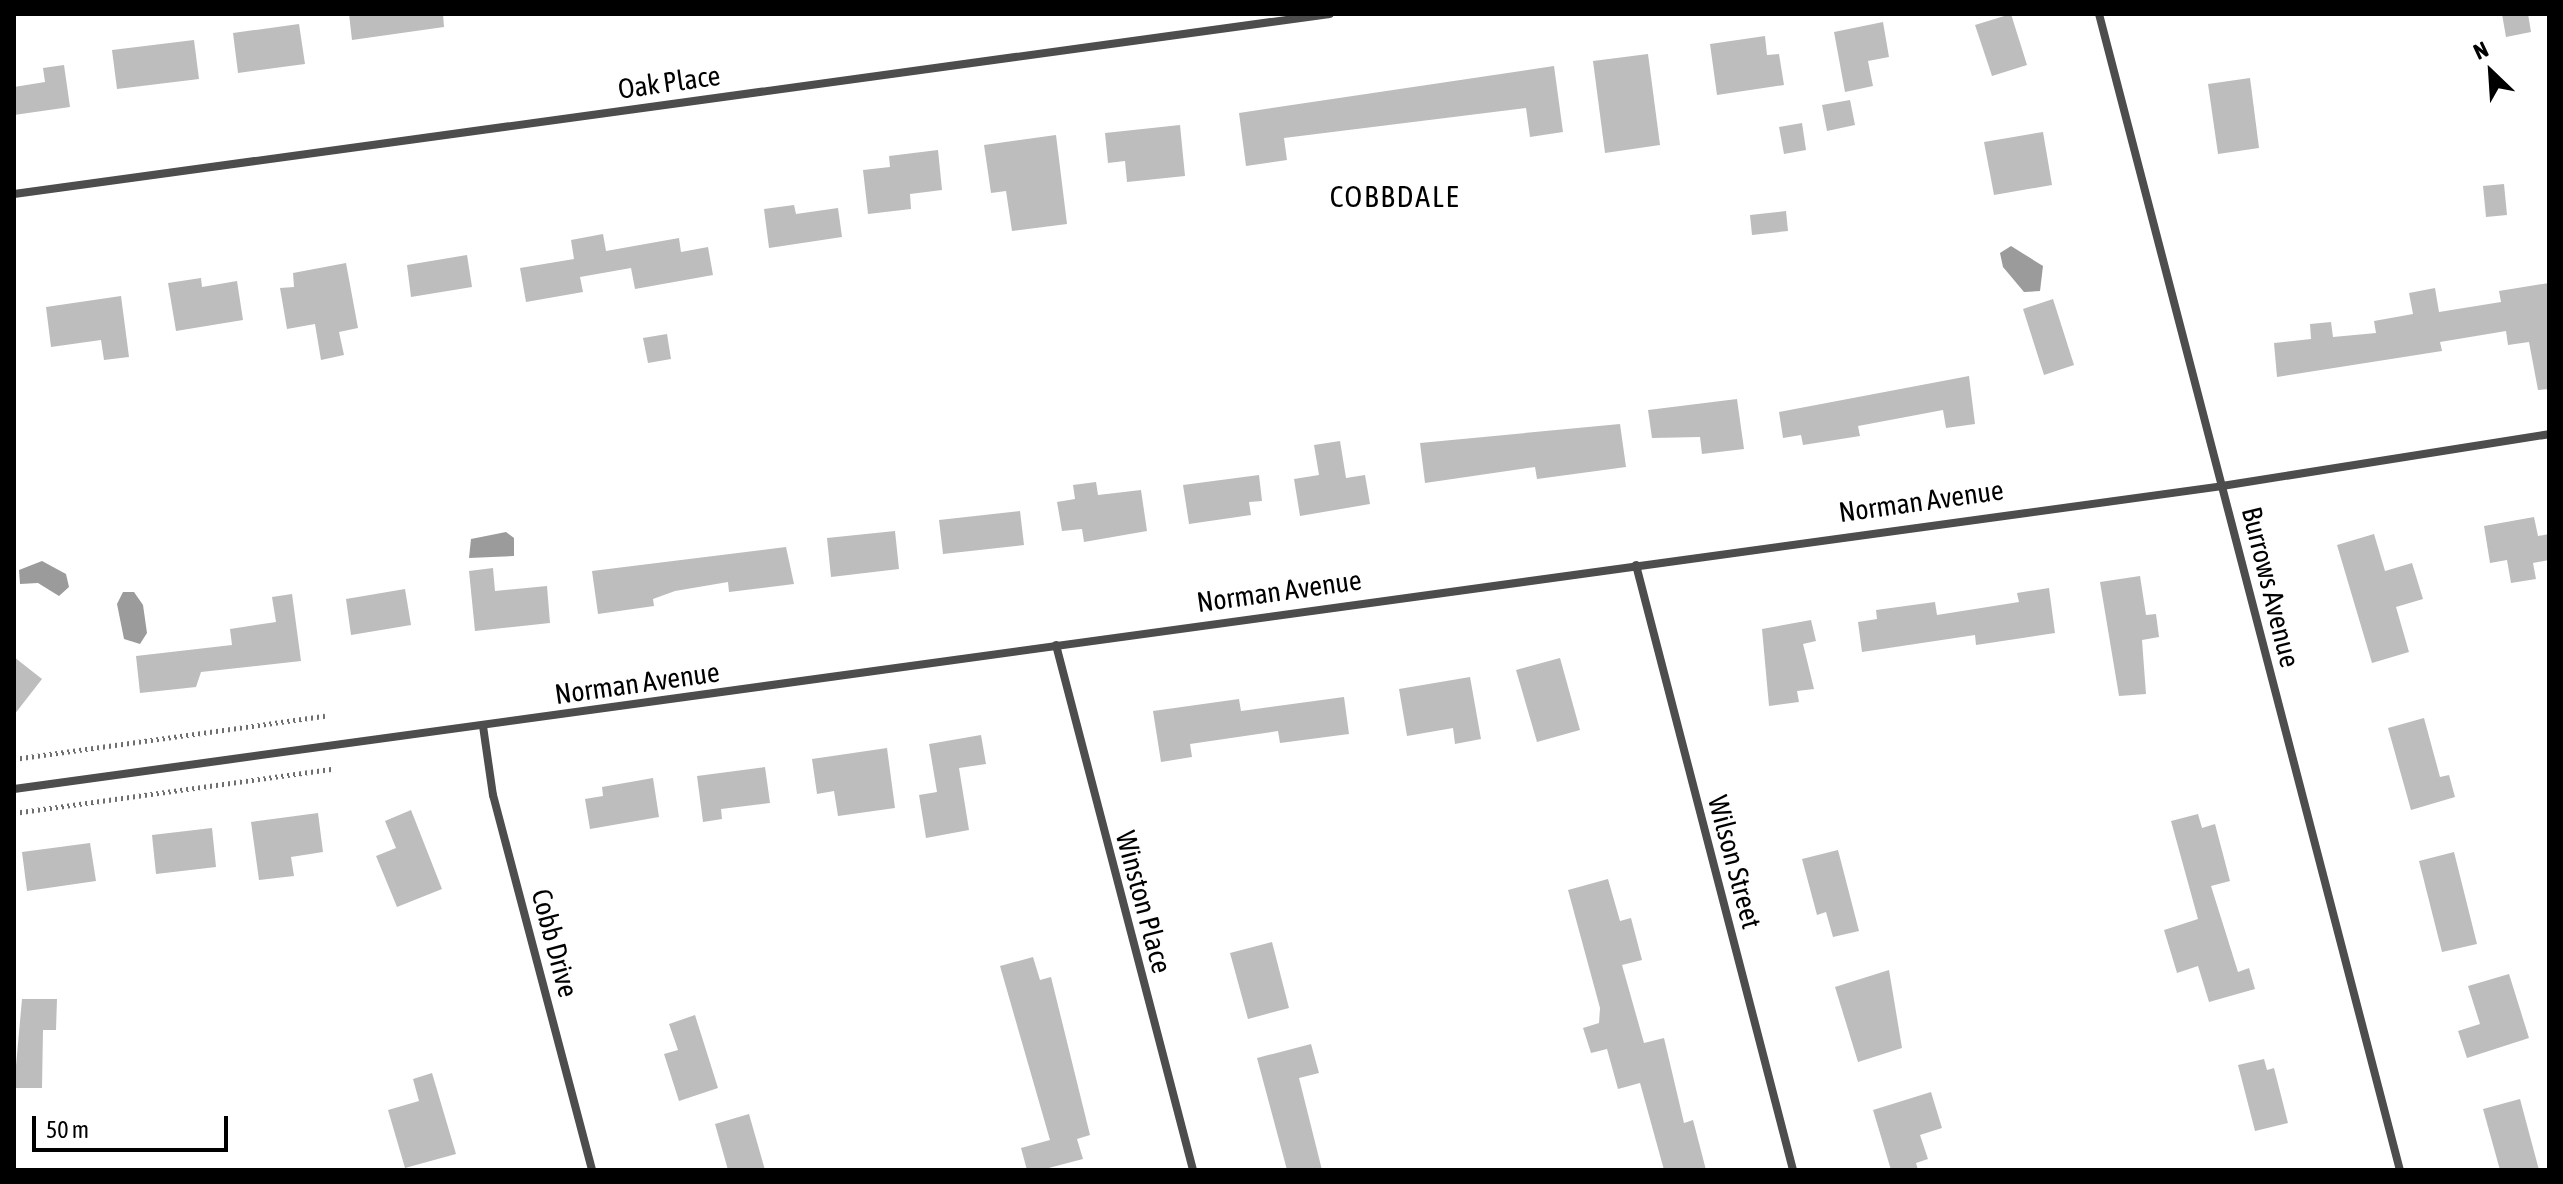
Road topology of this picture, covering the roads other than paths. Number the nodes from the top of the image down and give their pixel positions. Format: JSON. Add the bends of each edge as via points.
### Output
{"nodes":[{"id":1,"x":1330,"y":14,"type":"edge"},
{"id":2,"x":2099,"y":14,"type":"edge"},
{"id":3,"x":14,"y":194,"type":"edge"},
{"id":4,"x":2549,"y":434,"type":"edge"},
{"id":5,"x":2222,"y":486,"type":"junction"},
{"id":6,"x":1636,"y":565,"type":"junction"},
{"id":7,"x":1056,"y":645,"type":"junction"},
{"id":8,"x":483,"y":726,"type":"junction"},
{"id":9,"x":14,"y":789,"type":"edge"},
{"id":10,"x":592,"y":1170,"type":"edge"},
{"id":11,"x":1193,"y":1170,"type":"edge"},
{"id":12,"x":1793,"y":1170,"type":"edge"},
{"id":13,"x":2400,"y":1170,"type":"edge"}],
"edges":[{"from":1,"to":3,"type":"street","name":"Oak Place"},
{"from":2,"to":5,"type":"street","name":"Burrows Avenue"},
{"from":4,"to":5,"type":"street","name":"Norman Avenue"},
{"from":5,"to":6,"type":"street","name":"Norman Avenue"},
{"from":5,"to":13,"type":"street","name":"Burrows Avenue"},
{"from":6,"to":7,"type":"street","name":"Norman Avenue"},
{"from":6,"to":12,"type":"street","name":"Wilson Street"},
{"from":7,"to":8,"type":"street","name":"Norman Avenue"},
{"from":7,"to":11,"type":"street","name":"Winston Place"},
{"from":8,"to":9,"type":"street","name":"Norman Avenue"},
{"from":8,"to":10,"type":"street","name":"Cobb Drive","via":[[493,795]]}]}
